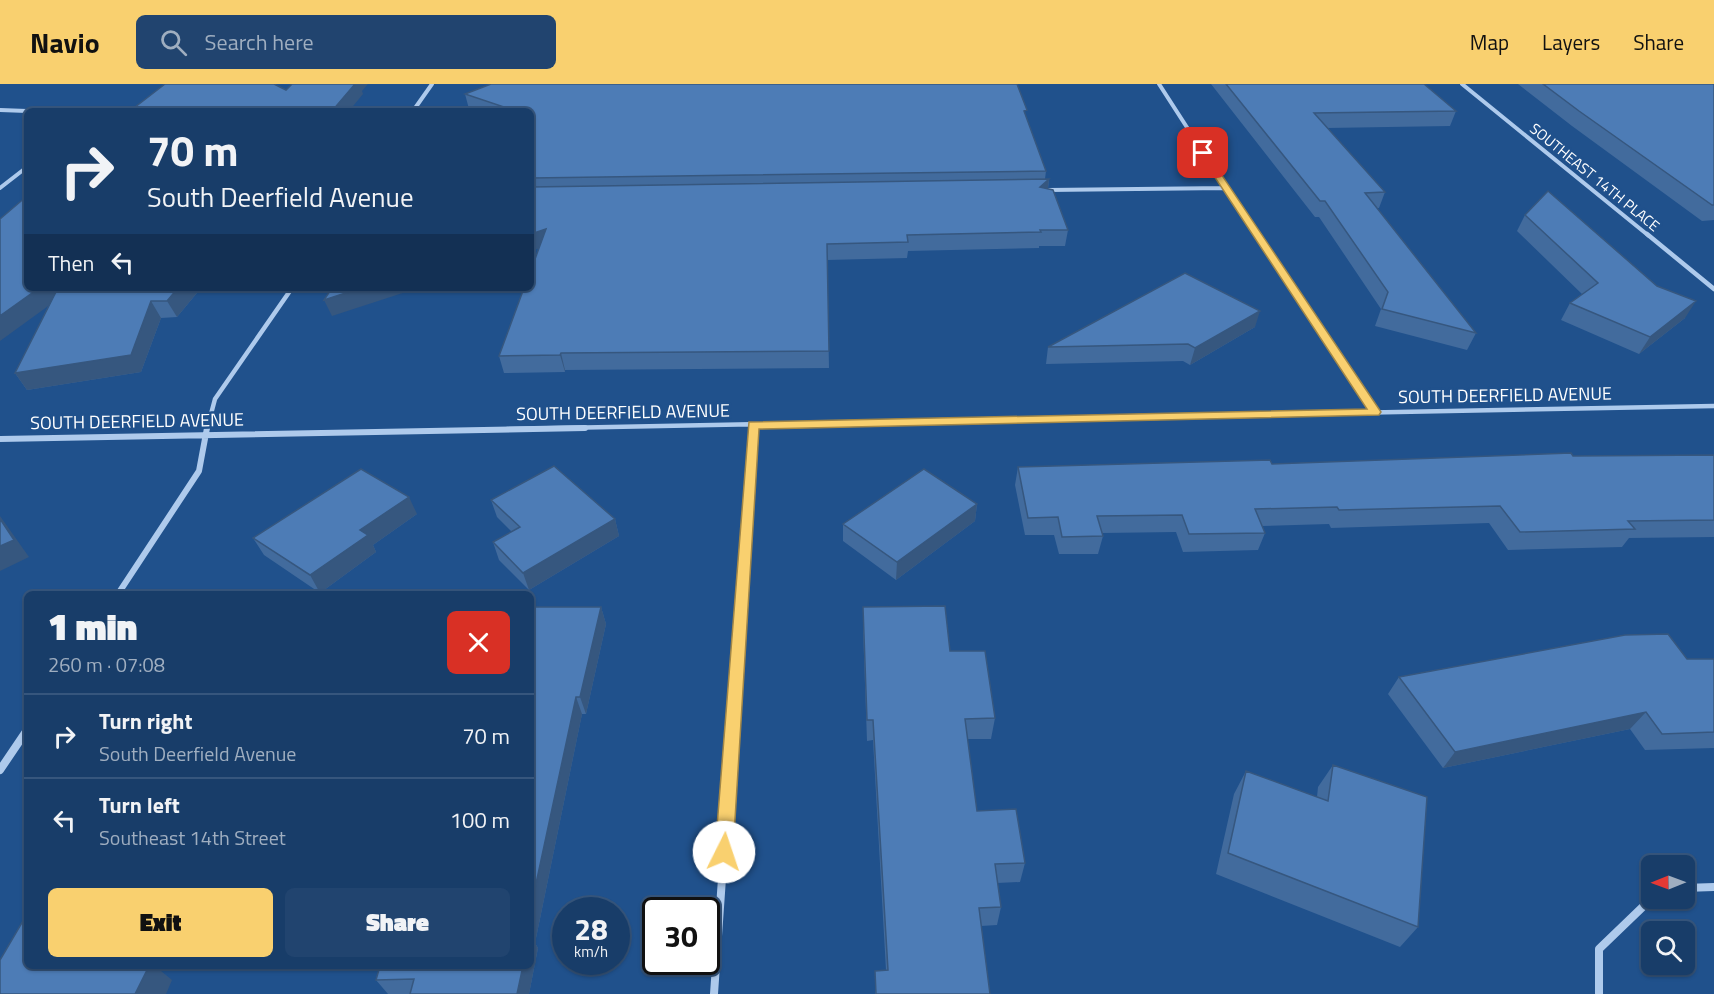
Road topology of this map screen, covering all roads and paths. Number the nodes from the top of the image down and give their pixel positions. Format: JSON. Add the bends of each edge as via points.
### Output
{"nodes":[{"id":1,"x":432,"y":84,"type":"edge"},
{"id":2,"x":1159,"y":84,"type":"edge"},
{"id":3,"x":1462,"y":84,"type":"edge"},
{"id":4,"x":415,"y":108,"type":"edge"},
{"id":5,"x":0,"y":110,"type":"edge"},
{"id":6,"x":24,"y":111,"type":"edge"},
{"id":7,"x":24,"y":169,"type":"edge"},
{"id":8,"x":0,"y":188,"type":"edge"},
{"id":9,"x":1225,"y":188,"type":"junction"},
{"id":10,"x":1046,"y":190,"type":"edge"},
{"id":11,"x":1714,"y":290,"type":"edge"},
{"id":12,"x":290,"y":291,"type":"edge"},
{"id":13,"x":1714,"y":406,"type":"edge"},
{"id":14,"x":1375,"y":412,"type":"junction"},
{"id":15,"x":753,"y":425,"type":"junction"},
{"id":16,"x":205,"y":435,"type":"junction"},
{"id":17,"x":0,"y":439,"type":"edge"},
{"id":18,"x":120,"y":591,"type":"edge"},
{"id":19,"x":24,"y":734,"type":"edge"},
{"id":20,"x":0,"y":770,"type":"edge"},
{"id":21,"x":1714,"y":887,"type":"edge"},
{"id":22,"x":1695,"y":888,"type":"edge"},
{"id":23,"x":1641,"y":909,"type":"edge"},
{"id":24,"x":714,"y":994,"type":"edge"},
{"id":25,"x":1599,"y":994,"type":"edge"}],
"edges":[{"from":1,"to":4,"type":"street"},
{"from":2,"to":9,"type":"street"},
{"from":3,"to":11,"type":"street","name":"SOUTHEAST 14TH PLACE"},
{"from":5,"to":6,"type":"street"},
{"from":7,"to":8,"type":"street"},
{"from":9,"to":10,"type":"street"},
{"from":9,"to":14,"type":"street"},
{"from":12,"to":16,"type":"street","via":[[215,399]]},
{"from":13,"to":14,"type":"street","name":"SOUTH DEERFIELD AVENUE"},
{"from":14,"to":15,"type":"street","name":"SOUTH DEERFIELD AVENUE"},
{"from":15,"to":16,"type":"street","name":"SOUTH DEERFIELD AVENUE"},
{"from":15,"to":24,"type":"street"},
{"from":16,"to":17,"type":"street","name":"SOUTH DEERFIELD AVENUE"},
{"from":16,"to":18,"type":"street","via":[[199,471]]},
{"from":19,"to":20,"type":"street"},
{"from":21,"to":22,"type":"street"},
{"from":23,"to":25,"type":"street","via":[[1599,949]]}]}
